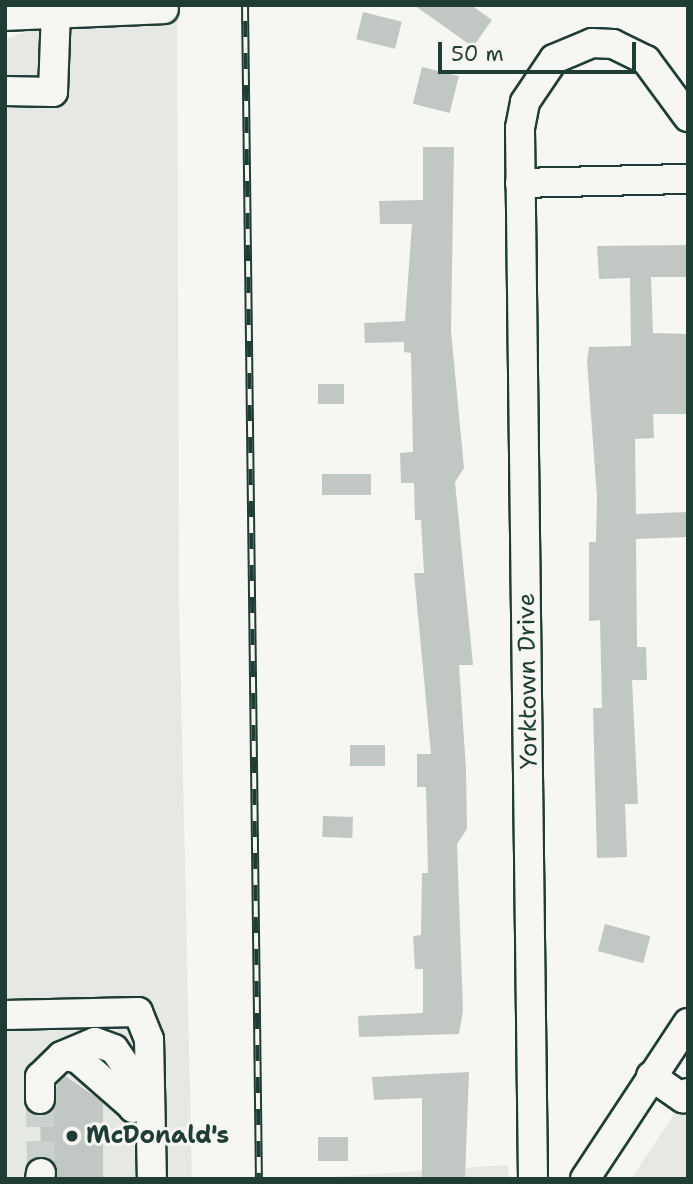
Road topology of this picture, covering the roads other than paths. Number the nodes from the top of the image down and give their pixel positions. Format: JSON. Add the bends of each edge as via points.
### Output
{"nodes":[{"id":1,"x":164,"y":9,"type":"dead end"},
{"id":2,"x":56,"y":11,"type":"junction"},
{"id":3,"x":5,"y":16,"type":"edge"},
{"id":4,"x":5,"y":91,"type":"edge"},
{"id":5,"x":688,"y":117,"type":"edge"},
{"id":6,"x":688,"y":179,"type":"edge"},
{"id":7,"x":520,"y":183,"type":"junction"},
{"id":8,"x":5,"y":1015,"type":"edge"},
{"id":9,"x":688,"y":1023,"type":"edge"},
{"id":10,"x":651,"y":1076,"type":"junction"},
{"id":11,"x":688,"y":1093,"type":"edge"},
{"id":12,"x":40,"y":1099,"type":"tunnel mouth"},
{"id":13,"x":151,"y":1146,"type":"junction"},
{"id":14,"x":152,"y":1179,"type":"edge"},
{"id":15,"x":533,"y":1179,"type":"edge"},
{"id":16,"x":585,"y":1179,"type":"edge"}],
"edges":[{"from":1,"to":2,"type":"street"},
{"from":2,"to":3,"type":"street"},
{"from":2,"to":4,"type":"street","via":[[53,93]]},
{"from":5,"to":7,"type":"street","name":"Yorktown Drive","via":[[646,60],[629,49],[592,43],[572,48],[554,59],[525,102]]},
{"from":6,"to":7,"type":"street"},
{"from":7,"to":15,"type":"street","name":"Yorktown Drive"},
{"from":8,"to":13,"type":"street","via":[[138,1012],[149,1040]]},
{"from":9,"to":10,"type":"street"},
{"from":10,"to":11,"type":"street","via":[[683,1098]]},
{"from":10,"to":16,"type":"street"},
{"from":12,"to":13,"type":"street","via":[[40,1077],[62,1056],[77,1058],[133,1107],[135,1130]]},
{"from":13,"to":14,"type":"street"}]}
